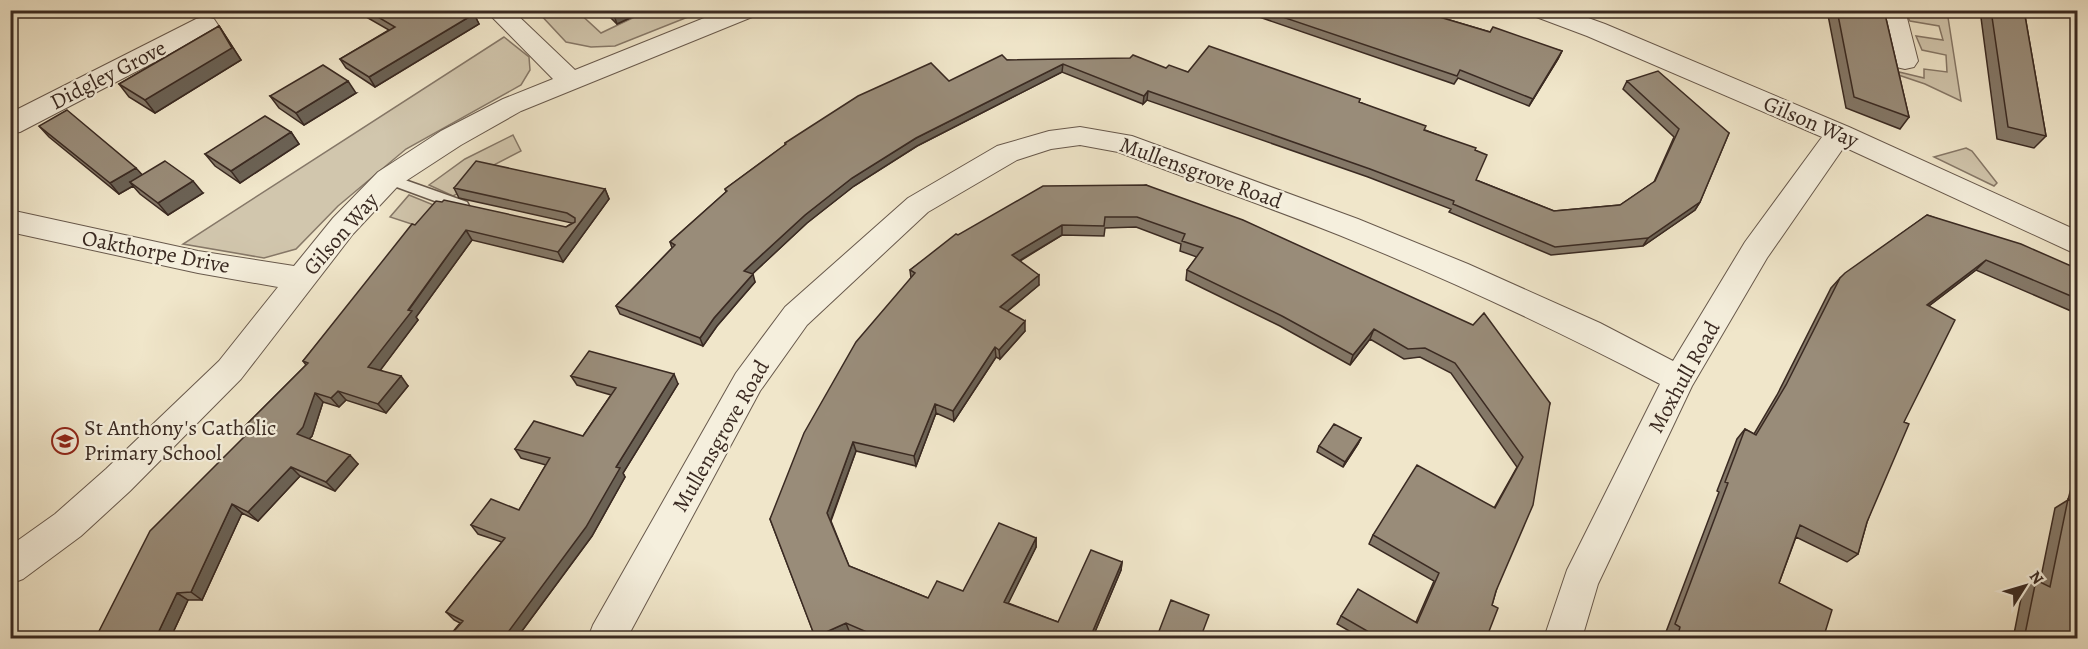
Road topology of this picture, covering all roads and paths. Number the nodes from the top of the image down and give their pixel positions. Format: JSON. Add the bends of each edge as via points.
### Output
{"nodes":[{"id":1,"x":497,"y":10,"type":"edge"},
{"id":2,"x":747,"y":10,"type":"edge"},
{"id":3,"x":1540,"y":10,"type":"edge"},
{"id":4,"x":1892,"y":10,"type":"edge"},
{"id":5,"x":205,"y":25,"type":"dead end"},
{"id":6,"x":1905,"y":61,"type":"dead end"},
{"id":7,"x":570,"y":80,"type":"junction"},
{"id":8,"x":10,"y":125,"type":"edge"},
{"id":9,"x":1839,"y":134,"type":"junction"},
{"id":10,"x":388,"y":179,"type":"junction"},
{"id":11,"x":472,"y":208,"type":"edge"},
{"id":12,"x":10,"y":221,"type":"edge"},
{"id":13,"x":2078,"y":244,"type":"edge"},
{"id":14,"x":301,"y":279,"type":"junction"},
{"id":15,"x":1679,"y":379,"type":"junction"},
{"id":16,"x":10,"y":567,"type":"edge"},
{"id":17,"x":619,"y":635,"type":"edge"},
{"id":18,"x":1563,"y":639,"type":"edge"}],
"edges":[{"from":1,"to":7,"type":"street"},
{"from":2,"to":7,"type":"street","name":"Gilson Way"},
{"from":3,"to":9,"type":"street","name":"Gilson Way"},
{"from":4,"to":6,"type":"street"},
{"from":5,"to":8,"type":"street","name":"Didgley Grove"},
{"from":7,"to":10,"type":"street","name":"Gilson Way","via":[[451,138]]},
{"from":9,"to":13,"type":"street","name":"Gilson Way"},
{"from":9,"to":15,"type":"street","name":"Moxhull Road","via":[[1756,250]]},
{"from":10,"to":11,"type":"lane"},
{"from":10,"to":14,"type":"street","name":"Gilson Way","via":[[343,226]]},
{"from":12,"to":14,"type":"street","name":"Oakthorpe Drive","via":[[198,262]]},
{"from":14,"to":16,"type":"street","name":"Gilson Way","via":[[230,370],[198,402],[68,525]]},
{"from":15,"to":17,"type":"street","name":"Mullensgrove Road","via":[[1589,332],[1348,226],[1122,143],[1080,136],[1049,140],[1007,153],[918,205],[796,316],[748,382]]},
{"from":15,"to":18,"type":"street","name":"Moxhull Road","via":[[1580,582]]}]}
